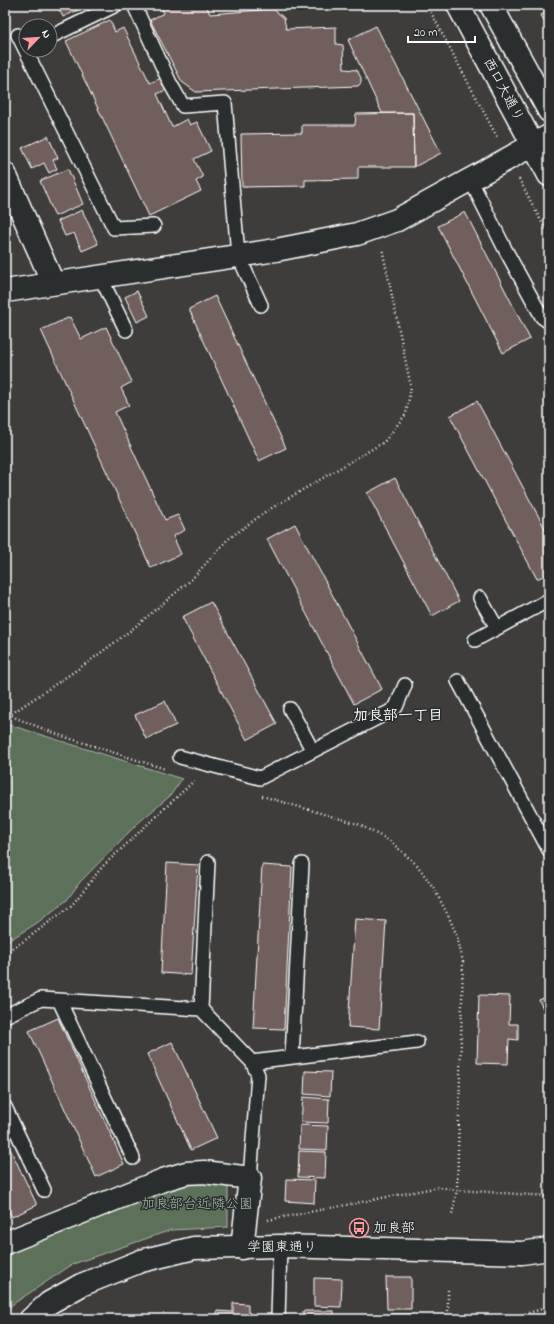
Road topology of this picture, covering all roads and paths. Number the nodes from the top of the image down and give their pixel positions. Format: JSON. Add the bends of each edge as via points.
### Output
{"nodes":[{"id":1,"x":116,"y":5,"type":"edge"},
{"id":2,"x":134,"y":5,"type":"edge"},
{"id":3,"x":427,"y":5,"type":"edge"},
{"id":4,"x":458,"y":5,"type":"edge"},
{"id":5,"x":491,"y":5,"type":"edge"},
{"id":6,"x":58,"y":33,"type":"edge"},
{"id":7,"x":30,"y":58,"type":"edge"},
{"id":8,"x":549,"y":111,"type":"edge"},
{"id":9,"x":541,"y":141,"type":"edge"},
{"id":10,"x":508,"y":158,"type":"junction"},
{"id":11,"x":5,"y":174,"type":"edge"},
{"id":12,"x":549,"y":175,"type":"edge"},
{"id":13,"x":470,"y":179,"type":"junction"},
{"id":14,"x":154,"y":226,"type":"dead end"},
{"id":15,"x":378,"y":228,"type":"junction"},
{"id":16,"x":549,"y":236,"type":"edge"},
{"id":17,"x":238,"y":255,"type":"junction"},
{"id":18,"x":100,"y":276,"type":"junction"},
{"id":19,"x":54,"y":283,"type":"junction"},
{"id":20,"x":5,"y":291,"type":"edge"},
{"id":21,"x":261,"y":305,"type":"dead end"},
{"id":22,"x":549,"y":322,"type":"edge"},
{"id":23,"x":126,"y":330,"type":"dead end"},
{"id":24,"x":480,"y":598,"type":"dead end"},
{"id":25,"x":549,"y":600,"type":"edge"},
{"id":26,"x":497,"y":628,"type":"junction"},
{"id":27,"x":475,"y":640,"type":"dead end"},
{"id":28,"x":458,"y":681,"type":"dead end"},
{"id":29,"x":405,"y":684,"type":"dead end"},
{"id":30,"x":290,"y":709,"type":"dead end"},
{"id":31,"x":5,"y":711,"type":"edge"},
{"id":32,"x":9,"y":715,"type":"junction"},
{"id":33,"x":5,"y":718,"type":"edge"},
{"id":34,"x":309,"y":744,"type":"dead end"},
{"id":35,"x":180,"y":756,"type":"dead end"},
{"id":36,"x":168,"y":769,"type":"dead end"},
{"id":37,"x":189,"y":776,"type":"dead end"},
{"id":38,"x":257,"y":795,"type":"dead end"},
{"id":39,"x":549,"y":850,"type":"edge"},
{"id":40,"x":208,"y":862,"type":"dead end"},
{"id":41,"x":302,"y":864,"type":"dead end"},
{"id":42,"x":5,"y":952,"type":"edge"},
{"id":43,"x":59,"y":1000,"type":"junction"},
{"id":44,"x":201,"y":1009,"type":"junction"},
{"id":45,"x":5,"y":1016,"type":"edge"},
{"id":46,"x":417,"y":1042,"type":"dead end"},
{"id":47,"x":292,"y":1057,"type":"junction"},
{"id":48,"x":252,"y":1062,"type":"junction"},
{"id":49,"x":5,"y":1107,"type":"edge"},
{"id":50,"x":133,"y":1158,"type":"dead end"},
{"id":51,"x":250,"y":1178,"type":"junction"},
{"id":52,"x":44,"y":1190,"type":"dead end"},
{"id":53,"x":457,"y":1190,"type":"junction"},
{"id":54,"x":549,"y":1196,"type":"edge"},
{"id":55,"x":452,"y":1214,"type":"dead end"},
{"id":56,"x":261,"y":1221,"type":"dead end"},
{"id":57,"x":5,"y":1243,"type":"edge"},
{"id":58,"x":280,"y":1246,"type":"junction"},
{"id":59,"x":242,"y":1248,"type":"junction"},
{"id":60,"x":549,"y":1249,"type":"edge"},
{"id":61,"x":448,"y":1290,"type":"dead end"},
{"id":62,"x":549,"y":1307,"type":"edge"},
{"id":63,"x":31,"y":1319,"type":"edge"},
{"id":64,"x":278,"y":1319,"type":"edge"},
{"id":65,"x":448,"y":1319,"type":"edge"},
{"id":66,"x":497,"y":1319,"type":"edge"}],
"edges":[{"from":1,"to":6,"type":"lane"},
{"from":2,"to":17,"type":"lane","via":[[183,106],[225,103]]},
{"from":3,"to":10,"type":"path"},
{"from":4,"to":9,"type":"street","name":"西口大通り"},
{"from":5,"to":8,"type":"street"},
{"from":7,"to":14,"type":"lane","via":[[114,228]]},
{"from":9,"to":10,"type":"street"},
{"from":9,"to":12,"type":"street","name":"西口大通り"},
{"from":10,"to":13,"type":"street"},
{"from":10,"to":16,"type":"path"},
{"from":11,"to":19,"type":"street"},
{"from":13,"to":15,"type":"street"},
{"from":13,"to":22,"type":"lane","via":[[542,317]]},
{"from":15,"to":17,"type":"street"},
{"from":15,"to":32,"type":"path","via":[[411,387],[406,414],[384,442],[265,512],[227,540],[191,580],[130,630],[87,663]]},
{"from":17,"to":18,"type":"street"},
{"from":17,"to":21,"type":"lane"},
{"from":18,"to":19,"type":"street"},
{"from":18,"to":23,"type":"lane"},
{"from":19,"to":20,"type":"street"},
{"from":24,"to":26,"type":"lane"},
{"from":25,"to":26,"type":"lane"},
{"from":26,"to":27,"type":"lane"},
{"from":28,"to":39,"type":"lane"},
{"from":29,"to":35,"type":"lane","via":[[396,707],[389,712],[260,778]]},
{"from":30,"to":34,"type":"lane"},
{"from":31,"to":32,"type":"path"},
{"from":32,"to":33,"type":"path"},
{"from":32,"to":36,"type":"path"},
{"from":37,"to":42,"type":"path","via":[[196,778],[102,867],[72,905]]},
{"from":38,"to":53,"type":"path","via":[[358,824],[390,841],[417,865],[433,887],[448,915],[457,936],[463,962]]},
{"from":40,"to":44,"type":"lane"},
{"from":41,"to":47,"type":"lane"},
{"from":43,"to":44,"type":"lane"},
{"from":43,"to":45,"type":"lane","via":[[41,999]]},
{"from":43,"to":50,"type":"lane"},
{"from":44,"to":48,"type":"lane"},
{"from":46,"to":47,"type":"lane"},
{"from":47,"to":48,"type":"lane"},
{"from":48,"to":51,"type":"lane","via":[[258,1075]]},
{"from":49,"to":52,"type":"lane"},
{"from":51,"to":57,"type":"street","via":[[204,1172],[186,1173]]},
{"from":51,"to":59,"type":"street"},
{"from":53,"to":54,"type":"path"},
{"from":53,"to":55,"type":"path"},
{"from":53,"to":56,"type":"path","via":[[439,1187]]},
{"from":58,"to":59,"type":"street","name":"学園東通り"},
{"from":58,"to":60,"type":"street","name":"学園東通り","via":[[522,1253]]},
{"from":58,"to":64,"type":"lane"},
{"from":59,"to":63,"type":"street","name":"学園東通り","via":[[194,1248],[141,1261],[81,1285],[49,1303]]},
{"from":61,"to":65,"type":"path"},
{"from":62,"to":66,"type":"path"}]}
